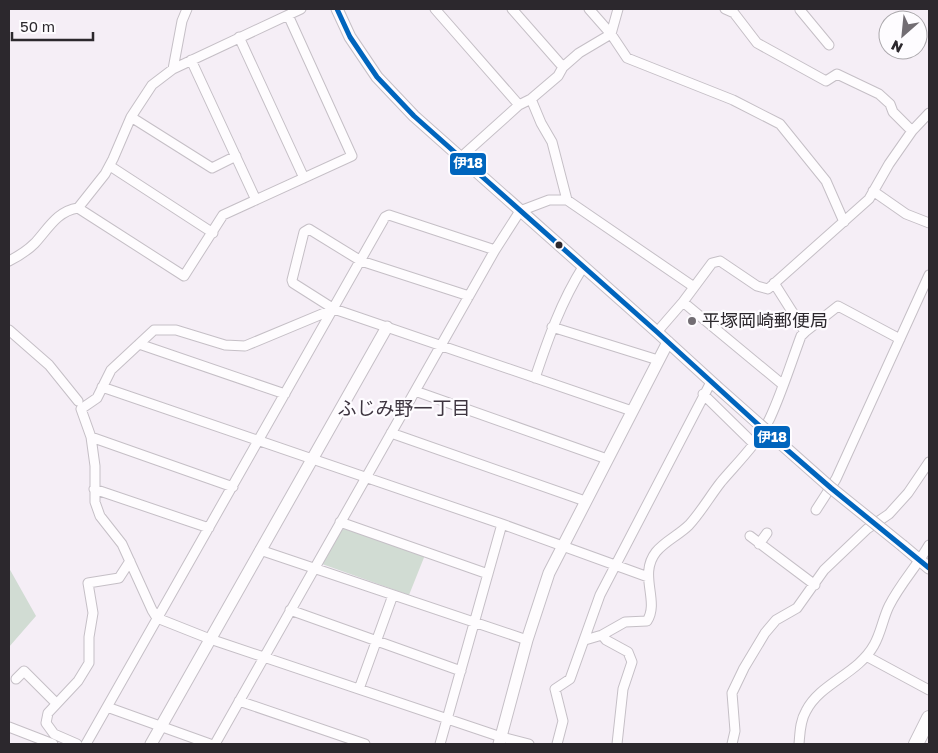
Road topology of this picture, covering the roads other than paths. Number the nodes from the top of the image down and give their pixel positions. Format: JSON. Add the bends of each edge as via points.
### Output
{"nodes":[{"id":1,"x":187,"y":9,"type":"edge"},
{"id":2,"x":301,"y":9,"type":"edge"},
{"id":3,"x":337,"y":9,"type":"edge"},
{"id":4,"x":435,"y":9,"type":"edge"},
{"id":5,"x":512,"y":9,"type":"edge"},
{"id":6,"x":589,"y":9,"type":"edge"},
{"id":7,"x":618,"y":9,"type":"edge"},
{"id":8,"x":725,"y":9,"type":"edge"},
{"id":9,"x":801,"y":9,"type":"edge"},
{"id":10,"x":288,"y":15,"type":"junction"},
{"id":11,"x":611,"y":34,"type":"junction"},
{"id":12,"x":239,"y":37,"type":"junction"},
{"id":13,"x":829,"y":44,"type":"dead end"},
{"id":14,"x":191,"y":60,"type":"junction"},
{"id":15,"x":563,"y":67,"type":"junction"},
{"id":16,"x":173,"y":69,"type":"junction"},
{"id":17,"x":531,"y":99,"type":"junction"},
{"id":18,"x":519,"y":105,"type":"junction"},
{"id":19,"x":929,"y":113,"type":"edge"},
{"id":20,"x":131,"y":117,"type":"junction"},
{"id":21,"x":912,"y":131,"type":"junction"},
{"id":22,"x":236,"y":156,"type":"junction"},
{"id":23,"x":460,"y":158,"type":"junction"},
{"id":24,"x":110,"y":166,"type":"junction"},
{"id":25,"x":304,"y":178,"type":"junction"},
{"id":26,"x":873,"y":191,"type":"junction"},
{"id":27,"x":256,"y":200,"type":"junction"},
{"id":28,"x":567,"y":200,"type":"junction"},
{"id":29,"x":78,"y":208,"type":"junction"},
{"id":30,"x":520,"y":211,"type":"junction"},
{"id":31,"x":844,"y":222,"type":"junction"},
{"id":32,"x":929,"y":223,"type":"edge"},
{"id":33,"x":213,"y":233,"type":"junction"},
{"id":34,"x":495,"y":250,"type":"junction"},
{"id":35,"x":361,"y":261,"type":"junction"},
{"id":36,"x":9,"y":262,"type":"edge"},
{"id":37,"x":583,"y":267,"type":"junction"},
{"id":38,"x":929,"y":275,"type":"edge"},
{"id":39,"x":774,"y":283,"type":"junction"},
{"id":40,"x":694,"y":288,"type":"junction"},
{"id":41,"x":469,"y":296,"type":"junction"},
{"id":42,"x":683,"y":302,"type":"junction"},
{"id":43,"x":334,"y":309,"type":"junction"},
{"id":44,"x":387,"y":327,"type":"junction"},
{"id":45,"x":552,"y":327,"type":"junction"},
{"id":46,"x":9,"y":330,"type":"edge"},
{"id":47,"x":657,"y":332,"type":"junction"},
{"id":48,"x":805,"y":332,"type":"junction"},
{"id":49,"x":900,"y":339,"type":"junction"},
{"id":50,"x":668,"y":342,"type":"junction"},
{"id":51,"x":138,"y":344,"type":"junction"},
{"id":52,"x":441,"y":346,"type":"junction"},
{"id":53,"x":658,"y":360,"type":"junction"},
{"id":54,"x":535,"y":378,"type":"junction"},
{"id":55,"x":713,"y":384,"type":"junction"},
{"id":56,"x":782,"y":384,"type":"junction"},
{"id":57,"x":102,"y":387,"type":"junction"},
{"id":58,"x":415,"y":391,"type":"junction"},
{"id":59,"x":285,"y":394,"type":"junction"},
{"id":60,"x":703,"y":394,"type":"junction"},
{"id":61,"x":78,"y":401,"type":"dead end"},
{"id":62,"x":632,"y":411,"type":"junction"},
{"id":63,"x":391,"y":433,"type":"junction"},
{"id":64,"x":91,"y":436,"type":"junction"},
{"id":65,"x":260,"y":440,"type":"junction"},
{"id":66,"x":754,"y":444,"type":"junction"},
{"id":67,"x":313,"y":459,"type":"junction"},
{"id":68,"x":607,"y":459,"type":"junction"},
{"id":69,"x":929,"y":462,"type":"edge"},
{"id":70,"x":366,"y":478,"type":"junction"},
{"id":71,"x":233,"y":487,"type":"junction"},
{"id":72,"x":94,"y":490,"type":"junction"},
{"id":73,"x":585,"y":501,"type":"junction"},
{"id":74,"x":816,"y":510,"type":"dead end"},
{"id":75,"x":340,"y":522,"type":"junction"},
{"id":76,"x":502,"y":524,"type":"junction"},
{"id":77,"x":209,"y":528,"type":"junction"},
{"id":78,"x":767,"y":533,"type":"dead end"},
{"id":79,"x":750,"y":536,"type":"dead end"},
{"id":80,"x":759,"y":544,"type":"junction"},
{"id":81,"x":562,"y":545,"type":"junction"},
{"id":82,"x":929,"y":545,"type":"edge"},
{"id":83,"x":260,"y":550,"type":"junction"},
{"id":84,"x":130,"y":562,"type":"junction"},
{"id":85,"x":615,"y":564,"type":"junction"},
{"id":86,"x":925,"y":564,"type":"edge"},
{"id":87,"x":314,"y":568,"type":"junction"},
{"id":88,"x":488,"y":574,"type":"junction"},
{"id":89,"x":648,"y":577,"type":"junction"},
{"id":90,"x":815,"y":585,"type":"junction"},
{"id":91,"x":393,"y":595,"type":"junction"},
{"id":92,"x":290,"y":610,"type":"junction"},
{"id":93,"x":157,"y":618,"type":"junction"},
{"id":94,"x":474,"y":622,"type":"junction"},
{"id":95,"x":602,"y":635,"type":"junction"},
{"id":96,"x":210,"y":639,"type":"junction"},
{"id":97,"x":527,"y":640,"type":"junction"},
{"id":98,"x":585,"y":640,"type":"junction"},
{"id":99,"x":376,"y":641,"type":"junction"},
{"id":100,"x":866,"y":656,"type":"junction"},
{"id":101,"x":263,"y":657,"type":"junction"},
{"id":102,"x":461,"y":671,"type":"junction"},
{"id":103,"x":16,"y":679,"type":"dead end"},
{"id":104,"x":358,"y":689,"type":"junction"},
{"id":105,"x":929,"y":690,"type":"edge"},
{"id":106,"x":239,"y":700,"type":"junction"},
{"id":107,"x":56,"y":703,"type":"junction"},
{"id":108,"x":107,"y":707,"type":"junction"},
{"id":109,"x":929,"y":718,"type":"edge"},
{"id":110,"x":447,"y":719,"type":"junction"},
{"id":111,"x":9,"y":726,"type":"edge"},
{"id":112,"x":160,"y":728,"type":"junction"},
{"id":113,"x":500,"y":740,"type":"edge"},
{"id":114,"x":53,"y":744,"type":"edge"},
{"id":115,"x":77,"y":744,"type":"edge"},
{"id":116,"x":86,"y":744,"type":"edge"},
{"id":117,"x":150,"y":744,"type":"edge"},
{"id":118,"x":210,"y":744,"type":"edge"},
{"id":119,"x":215,"y":744,"type":"edge"},
{"id":120,"x":365,"y":744,"type":"edge"},
{"id":121,"x":440,"y":744,"type":"edge"},
{"id":122,"x":529,"y":744,"type":"edge"},
{"id":123,"x":557,"y":744,"type":"edge"},
{"id":124,"x":616,"y":744,"type":"edge"},
{"id":125,"x":732,"y":744,"type":"edge"},
{"id":126,"x":799,"y":744,"type":"edge"},
{"id":127,"x":916,"y":744,"type":"edge"}],
"edges":[{"from":1,"to":16,"type":"street"},
{"from":2,"to":10,"type":"street"},
{"from":3,"to":23,"type":"street","via":[[350,37],[377,77]]},
{"from":4,"to":18,"type":"street"},
{"from":5,"to":15,"type":"street"},
{"from":6,"to":11,"type":"street"},
{"from":7,"to":11,"type":"street"},
{"from":8,"to":21,"type":"street","via":[[734,14],[757,43],[826,81],[837,74],[880,94]]},
{"from":9,"to":13,"type":"street"},
{"from":10,"to":12,"type":"street"},
{"from":10,"to":25,"type":"street","via":[[352,156]]},
{"from":11,"to":15,"type":"street"},
{"from":11,"to":31,"type":"street","via":[[627,58],[732,100],[780,124],[826,181]]},
{"from":12,"to":14,"type":"street"},
{"from":12,"to":25,"type":"street"},
{"from":14,"to":16,"type":"street"},
{"from":14,"to":22,"type":"street"},
{"from":15,"to":17,"type":"street","via":[[558,76]]},
{"from":16,"to":20,"type":"street","via":[[152,85]]},
{"from":17,"to":18,"type":"street"},
{"from":17,"to":28,"type":"street","via":[[552,142]]},
{"from":18,"to":23,"type":"street"},
{"from":19,"to":21,"type":"street"},
{"from":20,"to":22,"type":"street","via":[[212,168]]},
{"from":20,"to":24,"type":"street"},
{"from":21,"to":26,"type":"street"},
{"from":22,"to":27,"type":"street"},
{"from":23,"to":30,"type":"street"},
{"from":24,"to":29,"type":"street"},
{"from":24,"to":33,"type":"street"},
{"from":25,"to":27,"type":"street"},
{"from":26,"to":31,"type":"street","via":[[869,199]]},
{"from":26,"to":32,"type":"street","via":[[906,214]]},
{"from":27,"to":33,"type":"street","via":[[223,215]]},
{"from":28,"to":30,"type":"street","via":[[549,200]]},
{"from":28,"to":40,"type":"street"},
{"from":29,"to":33,"type":"street","via":[[184,276]]},
{"from":29,"to":36,"type":"street","via":[[52,221],[34,244]]},
{"from":30,"to":34,"type":"street"},
{"from":30,"to":37,"type":"street"},
{"from":31,"to":39,"type":"street"},
{"from":34,"to":35,"type":"street","via":[[389,215]]},
{"from":34,"to":41,"type":"street"},
{"from":35,"to":41,"type":"street"},
{"from":35,"to":43,"type":"street"},
{"from":35,"to":43,"type":"street","via":[[309,230],[304,232],[293,284]]},
{"from":37,"to":45,"type":"street"},
{"from":37,"to":47,"type":"street"},
{"from":38,"to":49,"type":"street"},
{"from":39,"to":40,"type":"street","via":[[768,289],[757,286],[720,261],[712,262]]},
{"from":39,"to":48,"type":"street"},
{"from":40,"to":42,"type":"street"},
{"from":41,"to":52,"type":"street"},
{"from":42,"to":47,"type":"street"},
{"from":42,"to":56,"type":"street"},
{"from":43,"to":44,"type":"street"},
{"from":43,"to":51,"type":"street","via":[[246,346],[225,345],[176,330],[154,330]]},
{"from":43,"to":59,"type":"street"},
{"from":44,"to":52,"type":"street"},
{"from":44,"to":67,"type":"street"},
{"from":45,"to":53,"type":"street"},
{"from":45,"to":54,"type":"street"},
{"from":46,"to":61,"type":"street","via":[[49,365]]},
{"from":47,"to":50,"type":"street"},
{"from":48,"to":49,"type":"street","via":[[838,306]]},
{"from":48,"to":56,"type":"street"},
{"from":49,"to":74,"type":"street","via":[[836,479]]},
{"from":50,"to":53,"type":"street"},
{"from":50,"to":55,"type":"street"},
{"from":51,"to":57,"type":"street","via":[[111,370]]},
{"from":51,"to":59,"type":"street"},
{"from":52,"to":54,"type":"street"},
{"from":52,"to":58,"type":"street"},
{"from":53,"to":62,"type":"street"},
{"from":54,"to":62,"type":"street"},
{"from":55,"to":60,"type":"street"},
{"from":55,"to":86,"type":"street","bridge":true,"via":[[824,482]]},
{"from":56,"to":66,"type":"street","via":[[770,419]]},
{"from":57,"to":64,"type":"street","via":[[97,398],[81,409]]},
{"from":57,"to":65,"type":"street"},
{"from":58,"to":63,"type":"street"},
{"from":58,"to":68,"type":"street"},
{"from":59,"to":65,"type":"street"},
{"from":60,"to":66,"type":"street"},
{"from":60,"to":85,"type":"street"},
{"from":62,"to":68,"type":"street"},
{"from":63,"to":70,"type":"street"},
{"from":63,"to":73,"type":"street"},
{"from":64,"to":71,"type":"street"},
{"from":64,"to":72,"type":"street","via":[[96,466]]},
{"from":65,"to":67,"type":"street"},
{"from":65,"to":71,"type":"street"},
{"from":66,"to":89,"type":"street","via":[[688,526],[656,552],[648,568]]},
{"from":67,"to":70,"type":"street"},
{"from":67,"to":83,"type":"street"},
{"from":68,"to":73,"type":"street"},
{"from":69,"to":90,"type":"street","via":[[889,514],[824,570]]},
{"from":70,"to":75,"type":"street"},
{"from":70,"to":76,"type":"street"},
{"from":71,"to":77,"type":"street"},
{"from":72,"to":77,"type":"street"},
{"from":72,"to":84,"type":"street","via":[[100,516],[122,544]]},
{"from":73,"to":81,"type":"street"},
{"from":75,"to":87,"type":"street"},
{"from":75,"to":88,"type":"street"},
{"from":76,"to":81,"type":"street"},
{"from":76,"to":88,"type":"street"},
{"from":77,"to":93,"type":"street"},
{"from":78,"to":80,"type":"street"},
{"from":79,"to":80,"type":"street"},
{"from":80,"to":90,"type":"street"},
{"from":81,"to":85,"type":"street"},
{"from":81,"to":97,"type":"street","via":[[549,572]]},
{"from":82,"to":86,"type":"street"},
{"from":83,"to":87,"type":"street"},
{"from":83,"to":96,"type":"street"},
{"from":84,"to":93,"type":"street"},
{"from":84,"to":107,"type":"street","via":[[119,578],[88,583],[93,613],[89,663],[78,681]]},
{"from":85,"to":89,"type":"street"},
{"from":85,"to":98,"type":"street","via":[[600,594]]},
{"from":86,"to":100,"type":"street","via":[[890,606]]},
{"from":87,"to":91,"type":"street"},
{"from":87,"to":92,"type":"street"},
{"from":88,"to":94,"type":"street"},
{"from":89,"to":95,"type":"street","via":[[652,614],[647,621],[625,622]]},
{"from":90,"to":125,"type":"street","via":[[797,608],[776,620],[744,668],[732,693],[735,731]]},
{"from":91,"to":94,"type":"street"},
{"from":91,"to":99,"type":"street"},
{"from":92,"to":99,"type":"street"},
{"from":92,"to":101,"type":"street"},
{"from":93,"to":96,"type":"street"},
{"from":93,"to":108,"type":"street"},
{"from":94,"to":97,"type":"street"},
{"from":94,"to":102,"type":"street"},
{"from":95,"to":98,"type":"street"},
{"from":95,"to":124,"type":"street","via":[[628,652],[632,662],[624,689]]},
{"from":96,"to":101,"type":"street"},
{"from":96,"to":112,"type":"street"},
{"from":97,"to":113,"type":"street"},
{"from":98,"to":123,"type":"street","via":[[570,679],[555,689],[563,721]]},
{"from":99,"to":102,"type":"street"},
{"from":99,"to":104,"type":"street"},
{"from":100,"to":105,"type":"street"},
{"from":100,"to":126,"type":"street","via":[[853,670],[826,688],[806,710]]},
{"from":101,"to":104,"type":"street"},
{"from":101,"to":106,"type":"street"},
{"from":102,"to":110,"type":"street"},
{"from":103,"to":107,"type":"street","via":[[24,671]]},
{"from":104,"to":110,"type":"street"},
{"from":106,"to":119,"type":"street"},
{"from":106,"to":120,"type":"street"},
{"from":107,"to":115,"type":"street","via":[[48,713],[46,723],[54,734]]},
{"from":108,"to":112,"type":"street"},
{"from":108,"to":116,"type":"street"},
{"from":109,"to":127,"type":"main road"},
{"from":110,"to":113,"type":"street"},
{"from":110,"to":121,"type":"street"},
{"from":111,"to":114,"type":"street"},
{"from":112,"to":117,"type":"street"},
{"from":112,"to":118,"type":"street"},
{"from":113,"to":122,"type":"street"}]}
